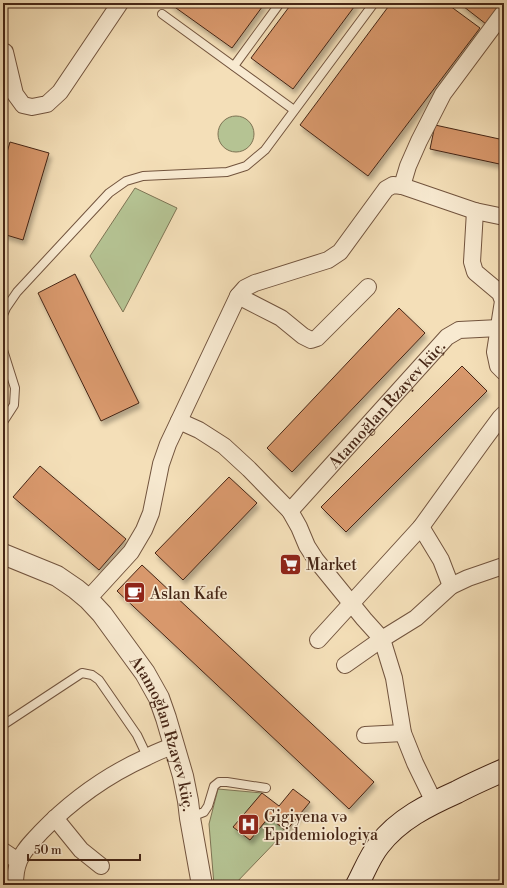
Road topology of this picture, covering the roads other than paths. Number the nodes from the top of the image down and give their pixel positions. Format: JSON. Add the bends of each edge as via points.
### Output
{"nodes":[{"id":1,"x":120,"y":3,"type":"edge"},
{"id":2,"x":280,"y":3,"type":"edge"},
{"id":3,"x":374,"y":3,"type":"edge"},
{"id":4,"x":504,"y":12,"type":"edge"},
{"id":5,"x":162,"y":14,"type":"dead end"},
{"id":6,"x":5,"y":52,"type":"dead end"},
{"id":7,"x":234,"y":66,"type":"junction"},
{"id":8,"x":294,"y":110,"type":"junction"},
{"id":9,"x":402,"y":186,"type":"junction"},
{"id":10,"x":475,"y":211,"type":"junction"},
{"id":11,"x":504,"y":217,"type":"edge"},
{"id":12,"x":368,"y":287,"type":"dead end"},
{"id":13,"x":238,"y":296,"type":"junction"},
{"id":14,"x":3,"y":315,"type":"edge"},
{"id":15,"x":499,"y":328,"type":"junction"},
{"id":16,"x":3,"y":350,"type":"edge"},
{"id":17,"x":504,"y":372,"type":"edge"},
{"id":18,"x":504,"y":414,"type":"edge"},
{"id":19,"x":179,"y":421,"type":"junction"},
{"id":20,"x":3,"y":422,"type":"edge"},
{"id":21,"x":290,"y":510,"type":"junction"},
{"id":22,"x":421,"y":527,"type":"junction"},
{"id":23,"x":3,"y":554,"type":"edge"},
{"id":24,"x":3,"y":562,"type":"edge"},
{"id":25,"x":503,"y":566,"type":"edge"},
{"id":26,"x":34,"y":567,"type":"junction"},
{"id":27,"x":451,"y":586,"type":"junction"},
{"id":28,"x":88,"y":599,"type":"junction"},
{"id":29,"x":350,"y":603,"type":"junction"},
{"id":30,"x":382,"y":639,"type":"junction"},
{"id":31,"x":318,"y":640,"type":"dead end"},
{"id":32,"x":345,"y":665,"type":"dead end"},
{"id":33,"x":3,"y":725,"type":"edge"},
{"id":34,"x":403,"y":733,"type":"junction"},
{"id":35,"x":365,"y":736,"type":"dead end"},
{"id":36,"x":175,"y":745,"type":"junction"},
{"id":37,"x":147,"y":756,"type":"junction"},
{"id":38,"x":504,"y":770,"type":"edge"},
{"id":39,"x":266,"y":788,"type":"dead end"},
{"id":40,"x":434,"y":802,"type":"junction"},
{"id":41,"x":55,"y":818,"type":"junction"},
{"id":42,"x":190,"y":818,"type":"junction"},
{"id":43,"x":3,"y":851,"type":"edge"},
{"id":44,"x":18,"y":861,"type":"junction"},
{"id":45,"x":101,"y":866,"type":"dead end"},
{"id":46,"x":15,"y":885,"type":"edge"},
{"id":47,"x":202,"y":885,"type":"edge"},
{"id":48,"x":357,"y":885,"type":"edge"}],
"edges":[{"from":1,"to":6,"type":"street","via":[[60,92],[47,104],[32,107],[23,105],[15,94]]},
{"from":2,"to":7,"type":"lane"},
{"from":3,"to":8,"type":"lane"},
{"from":4,"to":9,"type":"street","via":[[443,94],[418,141]]},
{"from":5,"to":7,"type":"lane"},
{"from":7,"to":8,"type":"lane"},
{"from":8,"to":14,"type":"lane","via":[[265,150],[246,166],[228,172],[143,176],[126,181],[110,193],[17,292]]},
{"from":9,"to":10,"type":"street"},
{"from":9,"to":13,"type":"street","via":[[393,185],[386,190],[340,252],[328,260],[255,283],[245,288]]},
{"from":10,"to":11,"type":"street"},
{"from":10,"to":15,"type":"street","via":[[472,262],[475,272],[500,293],[503,301]]},
{"from":12,"to":13,"type":"street","via":[[317,338],[311,340],[281,318]]},
{"from":13,"to":19,"type":"street"},
{"from":15,"to":17,"type":"street","via":[[495,352],[498,366]]},
{"from":15,"to":21,"type":"street","name":"Atamoğlan Rzayev küç.","via":[[459,330],[447,337]]},
{"from":16,"to":20,"type":"lane","via":[[15,388],[14,405]]},
{"from":18,"to":22,"type":"street"},
{"from":19,"to":21,"type":"street","via":[[224,446]]},
{"from":19,"to":28,"type":"street","via":[[161,464],[151,512],[144,530],[131,552]]},
{"from":21,"to":29,"type":"street","via":[[316,560]]},
{"from":22,"to":27,"type":"street","via":[[441,560]]},
{"from":22,"to":29,"type":"street"},
{"from":23,"to":26,"type":"street"},
{"from":24,"to":26,"type":"street"},
{"from":25,"to":27,"type":"street"},
{"from":26,"to":28,"type":"street","name":"Atamoğlan Rzayev küç.","via":[[57,576]]},
{"from":27,"to":30,"type":"street","via":[[416,618]]},
{"from":28,"to":36,"type":"street","name":"Atamoğlan Rzayev küç.","via":[[145,673],[159,698]]},
{"from":29,"to":30,"type":"street"},
{"from":29,"to":31,"type":"street"},
{"from":30,"to":32,"type":"street"},
{"from":30,"to":34,"type":"street","via":[[394,678]]},
{"from":33,"to":37,"type":"lane","via":[[82,673],[92,674],[129,723]]},
{"from":34,"to":35,"type":"street"},
{"from":34,"to":40,"type":"street"},
{"from":36,"to":37,"type":"street"},
{"from":36,"to":42,"type":"street","name":"Atamoğlan Rzayev küç.","via":[[185,782]]},
{"from":37,"to":41,"type":"street","via":[[88,790]]},
{"from":38,"to":40,"type":"main road"},
{"from":39,"to":42,"type":"lane","via":[[219,782],[214,786],[204,812]]},
{"from":40,"to":48,"type":"main road","via":[[393,829],[378,845]]},
{"from":41,"to":44,"type":"street"},
{"from":41,"to":45,"type":"street","via":[[82,850]]},
{"from":42,"to":47,"type":"street","name":"Atamoğlan Rzayev küç."},
{"from":43,"to":44,"type":"street"},
{"from":44,"to":46,"type":"street"}]}
